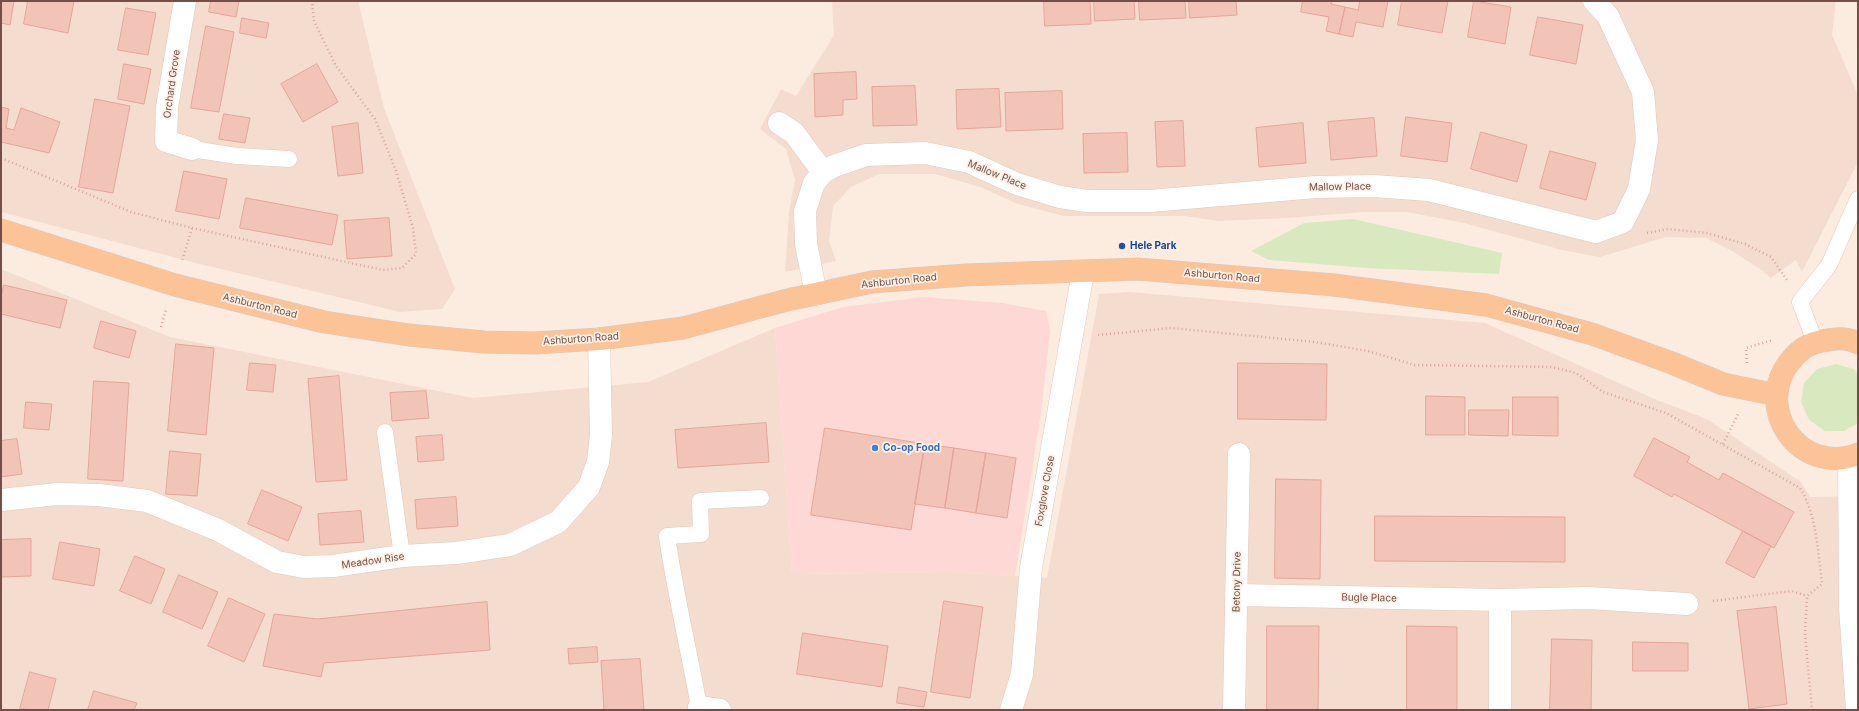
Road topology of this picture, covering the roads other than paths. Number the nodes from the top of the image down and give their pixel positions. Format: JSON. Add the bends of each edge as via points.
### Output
{"nodes":[{"id":1,"x":185,"y":1,"type":"edge"},
{"id":2,"x":1594,"y":1,"type":"edge"},
{"id":3,"x":780,"y":123,"type":"dead end"},
{"id":4,"x":192,"y":149,"type":"joint"},
{"id":5,"x":289,"y":159,"type":"dead end"},
{"id":6,"x":823,"y":172,"type":"junction"},
{"id":7,"x":1858,"y":199,"type":"edge"},
{"id":8,"x":1,"y":230,"type":"edge"},
{"id":9,"x":1083,"y":272,"type":"junction"},
{"id":10,"x":816,"y":294,"type":"junction"},
{"id":11,"x":599,"y":339,"type":"junction"},
{"id":12,"x":1815,"y":342,"type":"junction"},
{"id":13,"x":1858,"y":343,"type":"edge"},
{"id":14,"x":1777,"y":395,"type":"junction"},
{"id":15,"x":385,"y":432,"type":"dead end"},
{"id":16,"x":1239,"y":454,"type":"dead end"},
{"id":17,"x":1853,"y":456,"type":"edge"},
{"id":18,"x":761,"y":498,"type":"dead end"},
{"id":19,"x":1,"y":500,"type":"edge"},
{"id":20,"x":402,"y":556,"type":"junction"},
{"id":21,"x":1237,"y":595,"type":"junction"},
{"id":22,"x":1500,"y":600,"type":"junction"},
{"id":23,"x":1687,"y":604,"type":"road end"},
{"id":24,"x":706,"y":709,"type":"edge"},
{"id":25,"x":1011,"y":710,"type":"edge"},
{"id":26,"x":1234,"y":710,"type":"edge"},
{"id":27,"x":1500,"y":710,"type":"edge"},
{"id":28,"x":1857,"y":710,"type":"edge"}],
"edges":[{"from":1,"to":4,"type":"street","name":"Orchard Grove","via":[[168,107],[166,141]]},
{"from":2,"to":6,"type":"street","name":"Mallow Place","via":[[1608,16],[1643,92],[1647,140],[1639,189],[1623,222],[1596,232],[1429,190],[1374,186],[1316,187],[1150,201],[1087,201],[1060,198],[1017,184],[969,162],[925,153],[866,155]]},
{"from":3,"to":6,"type":"street","via":[[794,133]]},
{"from":4,"to":5,"type":"lane","via":[[238,156]]},
{"from":6,"to":10,"type":"street","via":[[814,183],[806,211],[806,244]]},
{"from":7,"to":12,"type":"lane","via":[[1829,265],[1800,302]]},
{"from":8,"to":11,"type":"main road","name":"Ashburton Road","via":[[175,284],[324,322],[409,335],[506,342]]},
{"from":9,"to":10,"type":"main road","name":"Ashburton Road","via":[[966,275],[872,282]]},
{"from":9,"to":14,"type":"main road","name":"Ashburton Road","via":[[1138,269],[1334,286],[1486,305],[1592,334],[1723,384]]},
{"from":9,"to":25,"type":"street","name":"Foxglove Close","via":[[1031,568],[1022,674]]},
{"from":10,"to":11,"type":"main road","name":"Ashburton Road","via":[[683,328]]},
{"from":11,"to":20,"type":"street","name":"Meadow Rise","via":[[601,435],[598,462],[589,487],[558,522],[510,546]]},
{"from":12,"to":13,"type":"main road","via":[[1834,338]]},
{"from":12,"to":14,"type":"main road","via":[[1798,352],[1785,367],[1777,385]]},
{"from":14,"to":17,"type":"main road","via":[[1776,405],[1782,425],[1793,441],[1810,453],[1829,459]]},
{"from":15,"to":20,"type":"lane"},
{"from":16,"to":21,"type":"street","name":"Betony Drive"},
{"from":17,"to":28,"type":"street","via":[[1850,607]]},
{"from":18,"to":24,"type":"lane","via":[[700,501],[701,534],[667,536],[671,568]]},
{"from":19,"to":20,"type":"street","name":"Meadow Rise","via":[[57,494],[99,495],[147,501],[218,530],[277,562],[304,567],[333,566]]},
{"from":21,"to":22,"type":"street","name":"Bugle Place"},
{"from":21,"to":26,"type":"street","name":"Betony Drive"},
{"from":22,"to":23,"type":"street","name":"Bugle Place","via":[[1588,598]]},
{"from":22,"to":27,"type":"street"}]}
